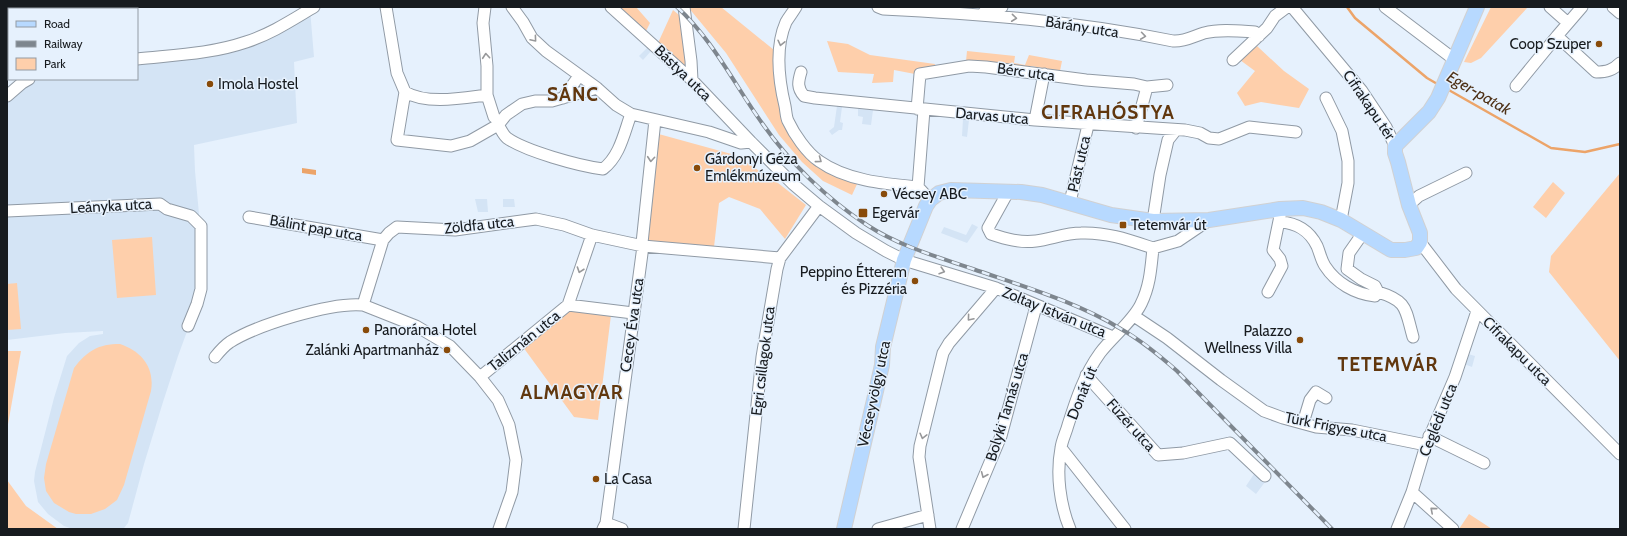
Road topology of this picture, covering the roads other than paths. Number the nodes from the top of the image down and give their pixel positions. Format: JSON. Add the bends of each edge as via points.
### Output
{"nodes":[{"id":1,"x":314,"y":7,"type":"edge"},
{"id":2,"x":386,"y":7,"type":"edge"},
{"id":3,"x":486,"y":7,"type":"edge"},
{"id":4,"x":512,"y":7,"type":"edge"},
{"id":5,"x":612,"y":7,"type":"edge"},
{"id":6,"x":684,"y":7,"type":"edge"},
{"id":7,"x":796,"y":7,"type":"edge"},
{"id":8,"x":878,"y":7,"type":"edge"},
{"id":9,"x":1002,"y":7,"type":"edge"},
{"id":10,"x":1385,"y":7,"type":"edge"},
{"id":11,"x":1477,"y":7,"type":"edge"},
{"id":12,"x":1550,"y":7,"type":"edge"},
{"id":13,"x":1582,"y":7,"type":"edge"},
{"id":14,"x":1613,"y":7,"type":"edge"},
{"id":15,"x":1291,"y":8,"type":"edge"},
{"id":16,"x":1620,"y":13,"type":"edge"},
{"id":17,"x":978,"y":14,"type":"junction"},
{"id":18,"x":1568,"y":23,"type":"junction"},
{"id":19,"x":1259,"y":36,"type":"junction"},
{"id":20,"x":1557,"y":36,"type":"junction"},
{"id":21,"x":138,"y":59,"type":"edge"},
{"id":22,"x":1233,"y":60,"type":"dead end"},
{"id":23,"x":1455,"y":60,"type":"junction"},
{"id":24,"x":1620,"y":63,"type":"edge"},
{"id":25,"x":801,"y":72,"type":"dead end"},
{"id":26,"x":1044,"y":74,"type":"junction"},
{"id":27,"x":579,"y":76,"type":"junction"},
{"id":28,"x":27,"y":80,"type":"edge"},
{"id":29,"x":692,"y":80,"type":"junction"},
{"id":30,"x":1167,"y":86,"type":"dead end"},
{"id":31,"x":1516,"y":86,"type":"dead end"},
{"id":32,"x":1147,"y":87,"type":"junction"},
{"id":33,"x":597,"y":88,"type":"junction"},
{"id":34,"x":405,"y":92,"type":"junction"},
{"id":35,"x":487,"y":95,"type":"junction"},
{"id":36,"x":7,"y":96,"type":"edge"},
{"id":37,"x":564,"y":98,"type":"junction"},
{"id":38,"x":1326,"y":98,"type":"dead end"},
{"id":39,"x":920,"y":110,"type":"junction"},
{"id":40,"x":631,"y":114,"type":"junction"},
{"id":41,"x":655,"y":120,"type":"junction"},
{"id":42,"x":1035,"y":120,"type":"junction"},
{"id":43,"x":496,"y":121,"type":"junction"},
{"id":44,"x":1088,"y":125,"type":"junction"},
{"id":45,"x":1136,"y":128,"type":"junction"},
{"id":46,"x":1176,"y":130,"type":"junction"},
{"id":47,"x":1296,"y":132,"type":"dead end"},
{"id":48,"x":750,"y":142,"type":"junction"},
{"id":49,"x":1395,"y":146,"type":"junction"},
{"id":50,"x":1466,"y":173,"type":"dead end"},
{"id":51,"x":918,"y":187,"type":"junction"},
{"id":52,"x":1008,"y":192,"type":"junction"},
{"id":53,"x":930,"y":200,"type":"junction"},
{"id":54,"x":1070,"y":202,"type":"junction"},
{"id":55,"x":1409,"y":204,"type":"junction"},
{"id":56,"x":819,"y":206,"type":"junction"},
{"id":57,"x":7,"y":211,"type":"edge"},
{"id":58,"x":1280,"y":215,"type":"junction"},
{"id":59,"x":249,"y":217,"type":"dead end"},
{"id":60,"x":1209,"y":220,"type":"junction"},
{"id":61,"x":1341,"y":220,"type":"junction"},
{"id":62,"x":1153,"y":221,"type":"junction"},
{"id":63,"x":1362,"y":233,"type":"junction"},
{"id":64,"x":592,"y":234,"type":"junction"},
{"id":65,"x":383,"y":240,"type":"junction"},
{"id":66,"x":1420,"y":242,"type":"junction"},
{"id":67,"x":643,"y":246,"type":"junction"},
{"id":68,"x":1153,"y":248,"type":"junction"},
{"id":69,"x":780,"y":258,"type":"junction"},
{"id":70,"x":904,"y":260,"type":"junction"},
{"id":71,"x":996,"y":288,"type":"junction"},
{"id":72,"x":1268,"y":292,"type":"dead end"},
{"id":73,"x":1378,"y":292,"type":"junction"},
{"id":74,"x":1034,"y":304,"type":"junction"},
{"id":75,"x":363,"y":305,"type":"junction"},
{"id":76,"x":568,"y":305,"type":"junction"},
{"id":77,"x":1477,"y":311,"type":"junction"},
{"id":78,"x":634,"y":313,"type":"junction"},
{"id":79,"x":1134,"y":316,"type":"junction"},
{"id":80,"x":188,"y":326,"type":"dead end"},
{"id":81,"x":1113,"y":337,"type":"junction"},
{"id":82,"x":1413,"y":337,"type":"dead end"},
{"id":83,"x":214,"y":357,"type":"dead end"},
{"id":84,"x":1086,"y":375,"type":"junction"},
{"id":85,"x":480,"y":377,"type":"junction"},
{"id":86,"x":1326,"y":398,"type":"dead end"},
{"id":87,"x":1303,"y":423,"type":"junction"},
{"id":88,"x":1428,"y":440,"type":"junction"},
{"id":89,"x":1061,"y":448,"type":"junction"},
{"id":90,"x":1620,"y":454,"type":"edge"},
{"id":91,"x":1484,"y":463,"type":"dead end"},
{"id":92,"x":1265,"y":476,"type":"dead end"},
{"id":93,"x":1412,"y":492,"type":"junction"},
{"id":94,"x":928,"y":514,"type":"junction"},
{"id":95,"x":605,"y":526,"type":"edge"},
{"id":96,"x":499,"y":529,"type":"edge"},
{"id":97,"x":622,"y":529,"type":"edge"},
{"id":98,"x":744,"y":529,"type":"edge"},
{"id":99,"x":844,"y":529,"type":"edge"},
{"id":100,"x":878,"y":529,"type":"edge"},
{"id":101,"x":930,"y":529,"type":"edge"},
{"id":102,"x":962,"y":529,"type":"edge"},
{"id":103,"x":1070,"y":529,"type":"edge"},
{"id":104,"x":1124,"y":529,"type":"edge"},
{"id":105,"x":1398,"y":529,"type":"edge"},
{"id":106,"x":1453,"y":529,"type":"edge"}],
"edges":[{"from":1,"to":21,"type":"street","via":[[289,23],[246,42],[197,53]]},
{"from":2,"to":34,"type":"street","via":[[397,72]]},
{"from":35,"to":3,"type":"street","one_way":true,"via":[[483,23]]},
{"from":4,"to":27,"type":"street","one_way":true,"via":[[532,38],[546,52]]},
{"from":5,"to":29,"type":"street","name":"Bástya utca"},
{"from":6,"to":29,"type":"street"},
{"from":7,"to":51,"type":"street","one_way":true,"via":[[786,23],[780,50],[780,85],[788,121],[806,149],[819,161],[837,171],[888,185]]},
{"from":8,"to":17,"type":"street","name":"Bárány utca"},
{"from":9,"to":17,"type":"street"},
{"from":10,"to":23,"type":"street"},
{"from":11,"to":23,"type":"main road","name":"Cifrakapu tér"},
{"from":12,"to":18,"type":"street"},
{"from":13,"to":18,"type":"street"},
{"from":14,"to":16,"type":"street"},
{"from":15,"to":19,"type":"street","via":[[1275,16]]},
{"from":15,"to":49,"type":"street","name":"Cifrakapu tér","via":[[1362,91],[1386,127]]},
{"from":17,"to":19,"type":"street","name":"Bárány utca","one_way":true,"via":[[1092,27],[1178,42],[1216,31],[1255,32]]},
{"from":18,"to":20,"type":"street"},
{"from":19,"to":22,"type":"street"},
{"from":20,"to":24,"type":"street","via":[[1596,72],[1607,72]]},
{"from":20,"to":31,"type":"street"},
{"from":23,"to":49,"type":"main road","name":"Cifrakapu tér","via":[[1429,112]]},
{"from":25,"to":39,"type":"street","name":"Darvas utca","via":[[798,90],[804,96]]},
{"from":26,"to":32,"type":"street","name":"Bérc utca"},
{"from":26,"to":39,"type":"street","name":"Bérc utca","via":[[969,66],[920,74]]},
{"from":26,"to":42,"type":"street"},
{"from":27,"to":33,"type":"street"},
{"from":27,"to":37,"type":"street"},
{"from":28,"to":36,"type":"street"},
{"from":29,"to":48,"type":"street","name":"Bástya utca"},
{"from":30,"to":32,"type":"street","name":"Bérc utca"},
{"from":32,"to":45,"type":"street"},
{"from":33,"to":37,"type":"street"},
{"from":33,"to":40,"type":"street"},
{"from":34,"to":35,"type":"street","via":[[411,96],[436,100]]},
{"from":34,"to":43,"type":"street","via":[[397,140],[451,146],[470,142]]},
{"from":35,"to":43,"type":"street"},
{"from":37,"to":43,"type":"street","via":[[522,104]]},
{"from":38,"to":61,"type":"street","via":[[1342,131],[1348,160],[1348,183]]},
{"from":39,"to":42,"type":"street","name":"Darvas utca"},
{"from":39,"to":51,"type":"street"},
{"from":40,"to":41,"type":"street"},
{"from":40,"to":43,"type":"street","via":[[616,154],[603,169],[588,167],[521,146],[505,137]]},
{"from":41,"to":48,"type":"street","via":[[709,132],[741,143]]},
{"from":41,"to":67,"type":"street","name":"Cecey Éva utca","one_way":true},
{"from":42,"to":44,"type":"street","name":"Darvas utca"},
{"from":44,"to":45,"type":"street","name":"Darvas utca"},
{"from":44,"to":54,"type":"street","name":"Pást utca"},
{"from":45,"to":46,"type":"street","name":"Darvas utca"},
{"from":46,"to":47,"type":"street","name":"Darvas utca","via":[[1219,139],[1249,127]]},
{"from":46,"to":62,"type":"street","via":[[1168,140]]},
{"from":48,"to":56,"type":"street","name":"Bástya utca"},
{"from":49,"to":55,"type":"main road"},
{"from":50,"to":55,"type":"street","via":[[1419,196]]},
{"from":51,"to":53,"type":"street"},
{"from":52,"to":53,"type":"main road","via":[[951,190],[939,192]]},
{"from":52,"to":54,"type":"main road","via":[[1042,195]]},
{"from":52,"to":68,"type":"street","via":[[988,228],[991,234],[1019,242],[1082,232],[1109,234]]},
{"from":53,"to":70,"type":"main road","name":"Vécseyvölgy utca"},
{"from":54,"to":62,"type":"main road","via":[[1128,219]]},
{"from":55,"to":66,"type":"main road","via":[[1420,233]]},
{"from":56,"to":69,"type":"street","name":"Egri csillagok utca"},
{"from":56,"to":70,"type":"street","name":"Bástya utca","via":[[856,232]]},
{"from":57,"to":80,"type":"street","name":"Leányka utca","via":[[160,204],[167,209],[191,216],[201,226],[201,289]]},
{"from":58,"to":60,"type":"main road"},
{"from":58,"to":61,"type":"main road","via":[[1303,208]]},
{"from":58,"to":72,"type":"street","via":[[1273,250],[1282,266]]},
{"from":58,"to":73,"type":"street","via":[[1306,231],[1316,245],[1325,266],[1336,280],[1366,295],[1375,296]]},
{"from":59,"to":65,"type":"street","name":"Bálint pap utca"},
{"from":60,"to":62,"type":"main road"},
{"from":60,"to":68,"type":"street","via":[[1178,240]]},
{"from":61,"to":63,"type":"main road"},
{"from":63,"to":66,"type":"main road","via":[[1391,250],[1410,250],[1416,248]]},
{"from":63,"to":73,"type":"street","via":[[1349,253],[1347,269],[1375,286]]},
{"from":64,"to":65,"type":"street","name":"Zöldfa utca","via":[[536,219],[455,230],[397,227]]},
{"from":64,"to":67,"type":"street","name":"Zöldfa utca"},
{"from":64,"to":76,"type":"street","name":"Talizmán utca","one_way":true},
{"from":65,"to":75,"type":"street"},
{"from":66,"to":77,"type":"street","name":"Cifrakapu utca","via":[[1456,289]]},
{"from":67,"to":69,"type":"street","name":"Zöldfa utca"},
{"from":67,"to":78,"type":"street","name":"Cecey Éva utca"},
{"from":68,"to":79,"type":"street","name":"Donát út","via":[[1150,280]]},
{"from":69,"to":98,"type":"street","name":"Egri csillagok utca","via":[[762,357]]},
{"from":70,"to":71,"type":"street","one_way":true},
{"from":70,"to":99,"type":"main road","name":"Vécseyvölgy utca"},
{"from":71,"to":74,"type":"street","name":"Zoltay István utca"},
{"from":71,"to":94,"type":"street","one_way":true,"via":[[942,353],[919,457]]},
{"from":73,"to":82,"type":"street","via":[[1392,296],[1404,305]]},
{"from":74,"to":81,"type":"street","name":"Zoltay István utca"},
{"from":74,"to":102,"type":"street","name":"Bolyki Tamás utca","one_way":true,"via":[[1035,310],[1001,436]]},
{"from":75,"to":83,"type":"street","via":[[332,306],[254,330],[229,343]]},
{"from":75,"to":85,"type":"street","via":[[416,326],[450,346]]},
{"from":76,"to":78,"type":"street","name":"Talizmán utca"},
{"from":76,"to":85,"type":"street","name":"Talizmán utca"},
{"from":77,"to":88,"type":"street","name":"Ceglédi utca","via":[[1455,377]]},
{"from":77,"to":90,"type":"street","name":"Cifrakapu utca"},
{"from":78,"to":95,"type":"street","name":"Cecey Éva utca"},
{"from":79,"to":81,"type":"street","name":"Donát út"},
{"from":79,"to":87,"type":"street","name":"Türk Frigyes utca","via":[[1264,411]]},
{"from":81,"to":84,"type":"street","name":"Donát út"},
{"from":84,"to":89,"type":"street","name":"Donát út"},
{"from":84,"to":92,"type":"street","name":"Füzér utca","via":[[1158,455],[1183,453],[1230,442]]},
{"from":85,"to":96,"type":"street","via":[[498,400],[509,425],[516,460],[512,492]]},
{"from":86,"to":87,"type":"street","via":[[1316,392],[1310,400]]},
{"from":87,"to":88,"type":"street","name":"Türk Frigyes utca","via":[[1316,427]]},
{"from":88,"to":91,"type":"street","name":"Türk Frigyes utca"},
{"from":88,"to":93,"type":"street","name":"Ceglédi utca"},
{"from":89,"to":103,"type":"street","name":"Donát út","via":[[1061,495]]},
{"from":89,"to":104,"type":"street"},
{"from":93,"to":105,"type":"street","name":"Ceglédi utca"},
{"from":106,"to":93,"type":"street","one_way":true},
{"from":94,"to":100,"type":"street"},
{"from":94,"to":101,"type":"street"},
{"from":95,"to":97,"type":"street"}]}
